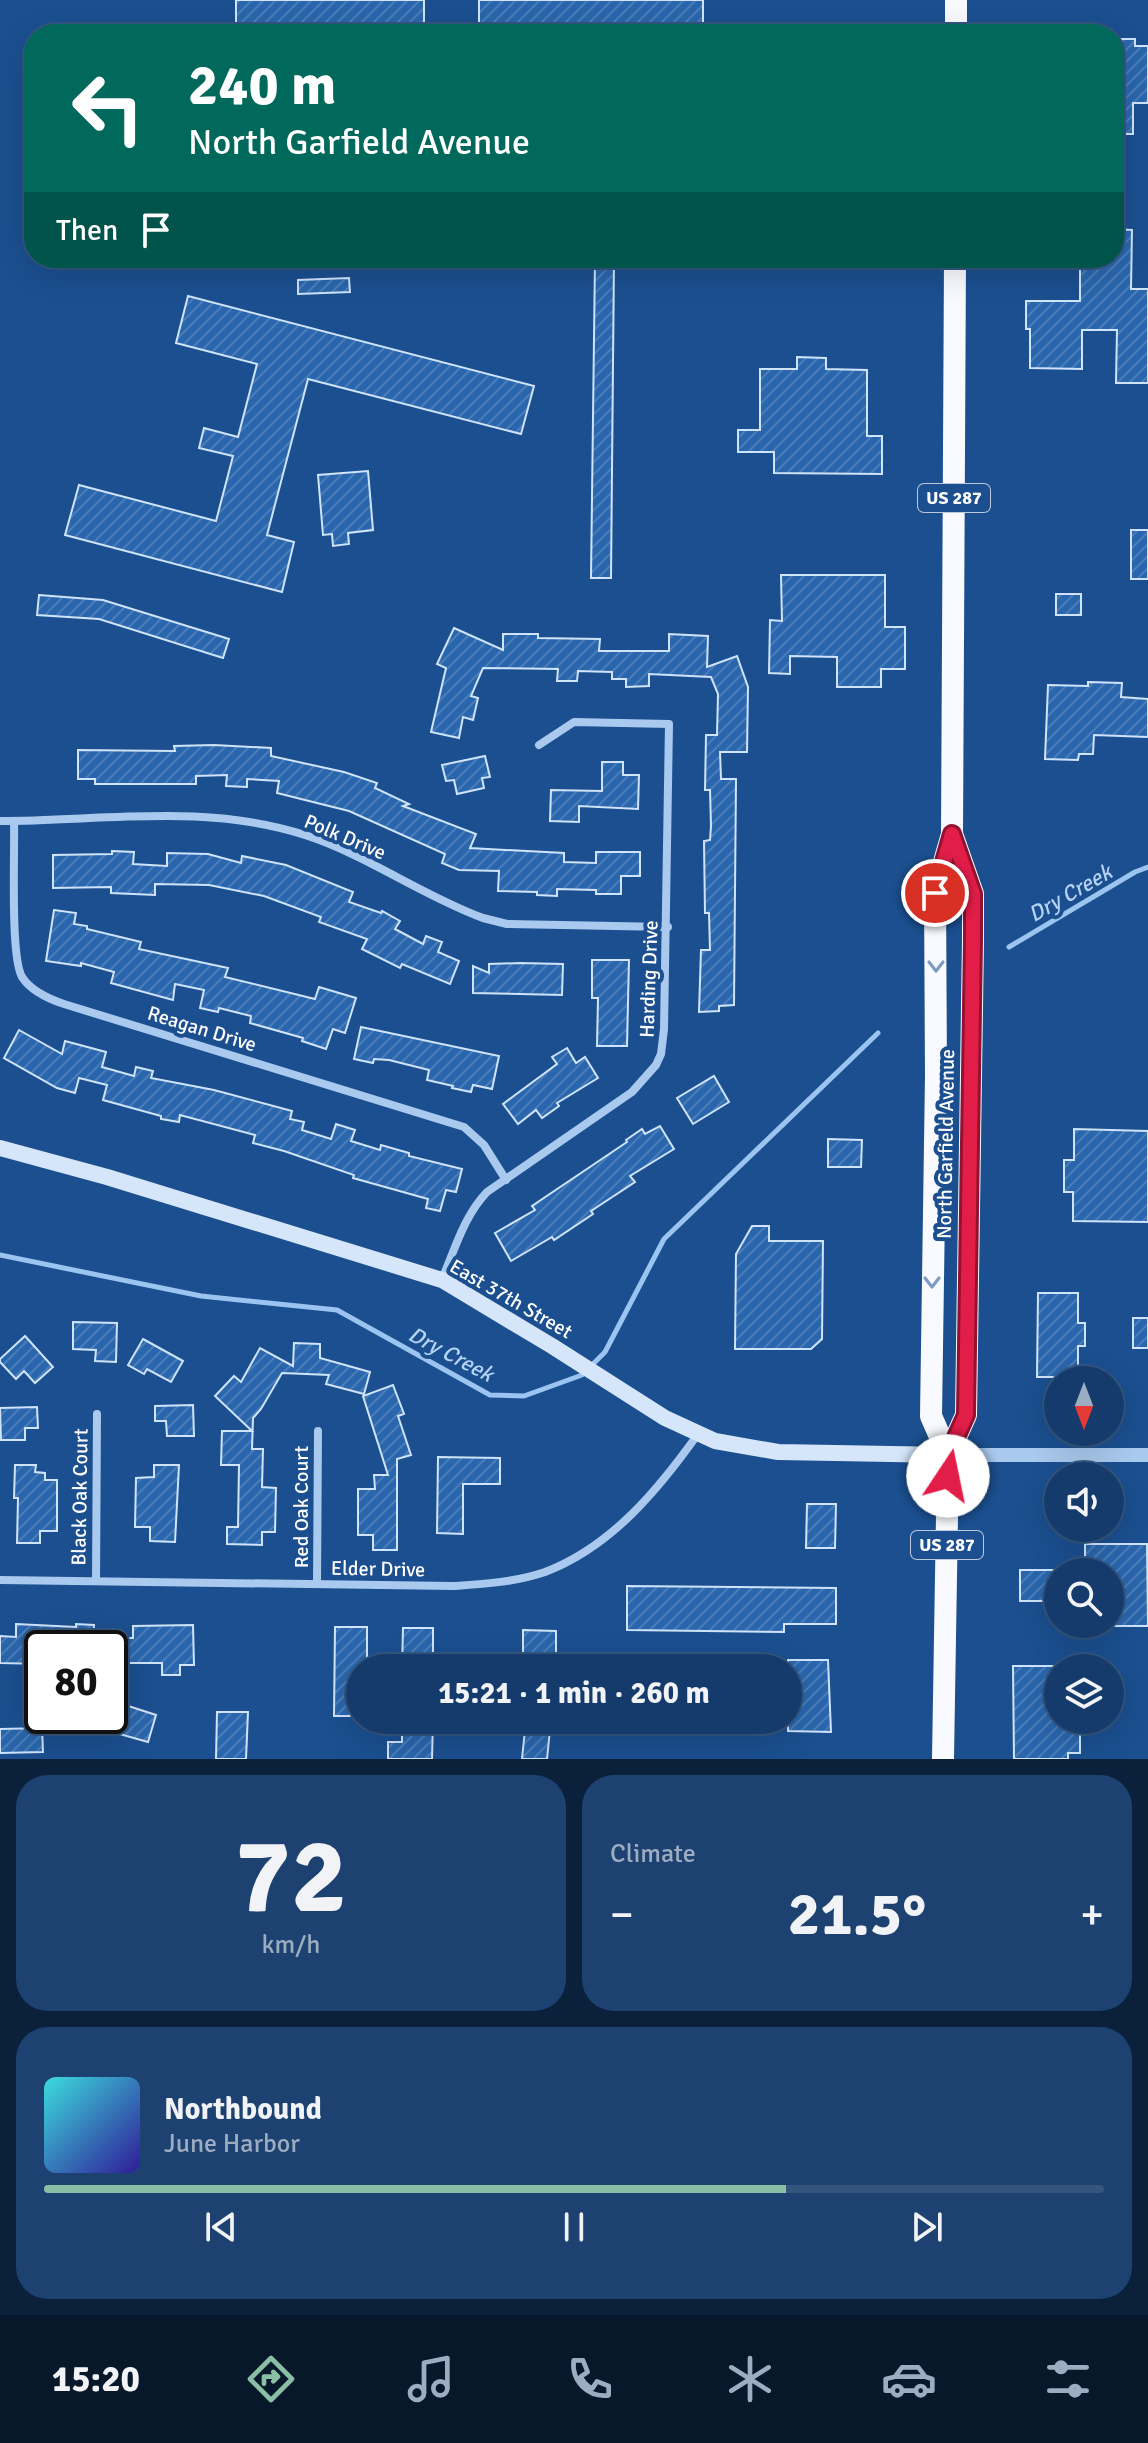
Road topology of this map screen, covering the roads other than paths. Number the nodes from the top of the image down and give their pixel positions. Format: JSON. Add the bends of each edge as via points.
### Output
{"nodes":[{"id":1,"x":956,"y":0,"type":"edge"},
{"id":2,"x":956,"y":24,"type":"edge"},
{"id":3,"x":955,"y":268,"type":"edge"},
{"id":4,"x":539,"y":745,"type":"dead end"},
{"id":5,"x":0,"y":821,"type":"edge"},
{"id":6,"x":14,"y":821,"type":"junction"},
{"id":7,"x":952,"y":834,"type":"junction"},
{"id":8,"x":668,"y":927,"type":"junction"},
{"id":9,"x":0,"y":1148,"type":"edge"},
{"id":10,"x":506,"y":1180,"type":"junction"},
{"id":11,"x":442,"y":1280,"type":"junction"},
{"id":12,"x":97,"y":1414,"type":"dead end"},
{"id":13,"x":318,"y":1431,"type":"dead end"},
{"id":14,"x":698,"y":1434,"type":"junction"},
{"id":15,"x":948,"y":1455,"type":"junction"},
{"id":16,"x":1148,"y":1455,"type":"edge"},
{"id":17,"x":0,"y":1580,"type":"edge"},
{"id":18,"x":96,"y":1581,"type":"junction"},
{"id":19,"x":317,"y":1584,"type":"junction"},
{"id":20,"x":943,"y":1759,"type":"edge"}],
"edges":[{"from":1,"to":2,"type":"highway"},
{"from":3,"to":7,"type":"highway","name":"North Garfield Avenue","number":"US 287"},
{"from":4,"to":8,"type":"street","name":"Harding Drive","via":[[574,722],[669,724]]},
{"from":5,"to":6,"type":"street","name":"Polk Drive"},
{"from":6,"to":8,"type":"street","name":"Polk Drive","via":[[175,815],[261,824],[339,847],[483,918],[507,924]]},
{"from":6,"to":10,"type":"street","name":"Reagan Drive","via":[[16,949],[21,976],[32,988],[64,1004],[464,1127],[484,1145]]},
{"from":7,"to":15,"type":"highway","name":"North Garfield Avenue","number":"US 287","one_way":true,"via":[[935,893],[931,1384],[931,1416]]},
{"from":7,"to":15,"type":"highway","name":"North Garfield Avenue","number":"US 287","via":[[973,894],[973,939],[966,1415]]},
{"from":8,"to":10,"type":"street","name":"Harding Drive","via":[[664,1029],[656,1065],[632,1092]]},
{"from":9,"to":11,"type":"main road","name":"East 37th Street"},
{"from":10,"to":11,"type":"street","name":"Harding Drive","via":[[487,1192],[469,1215]]},
{"from":11,"to":14,"type":"main road","name":"East 37th Street"},
{"from":12,"to":18,"type":"street","name":"Black Oak Court"},
{"from":13,"to":19,"type":"street","name":"Red Oak Court"},
{"from":14,"to":15,"type":"main road","name":"East 37th Street","via":[[778,1452]]},
{"from":14,"to":19,"type":"street","name":"Elder Drive","via":[[666,1480],[624,1522],[545,1571],[454,1586]]},
{"from":15,"to":16,"type":"street"},
{"from":15,"to":20,"type":"highway","name":"North Garfield Avenue","number":"US 287"},
{"from":17,"to":18,"type":"street","name":"Elder Drive"},
{"from":18,"to":19,"type":"street","name":"Elder Drive"}]}
